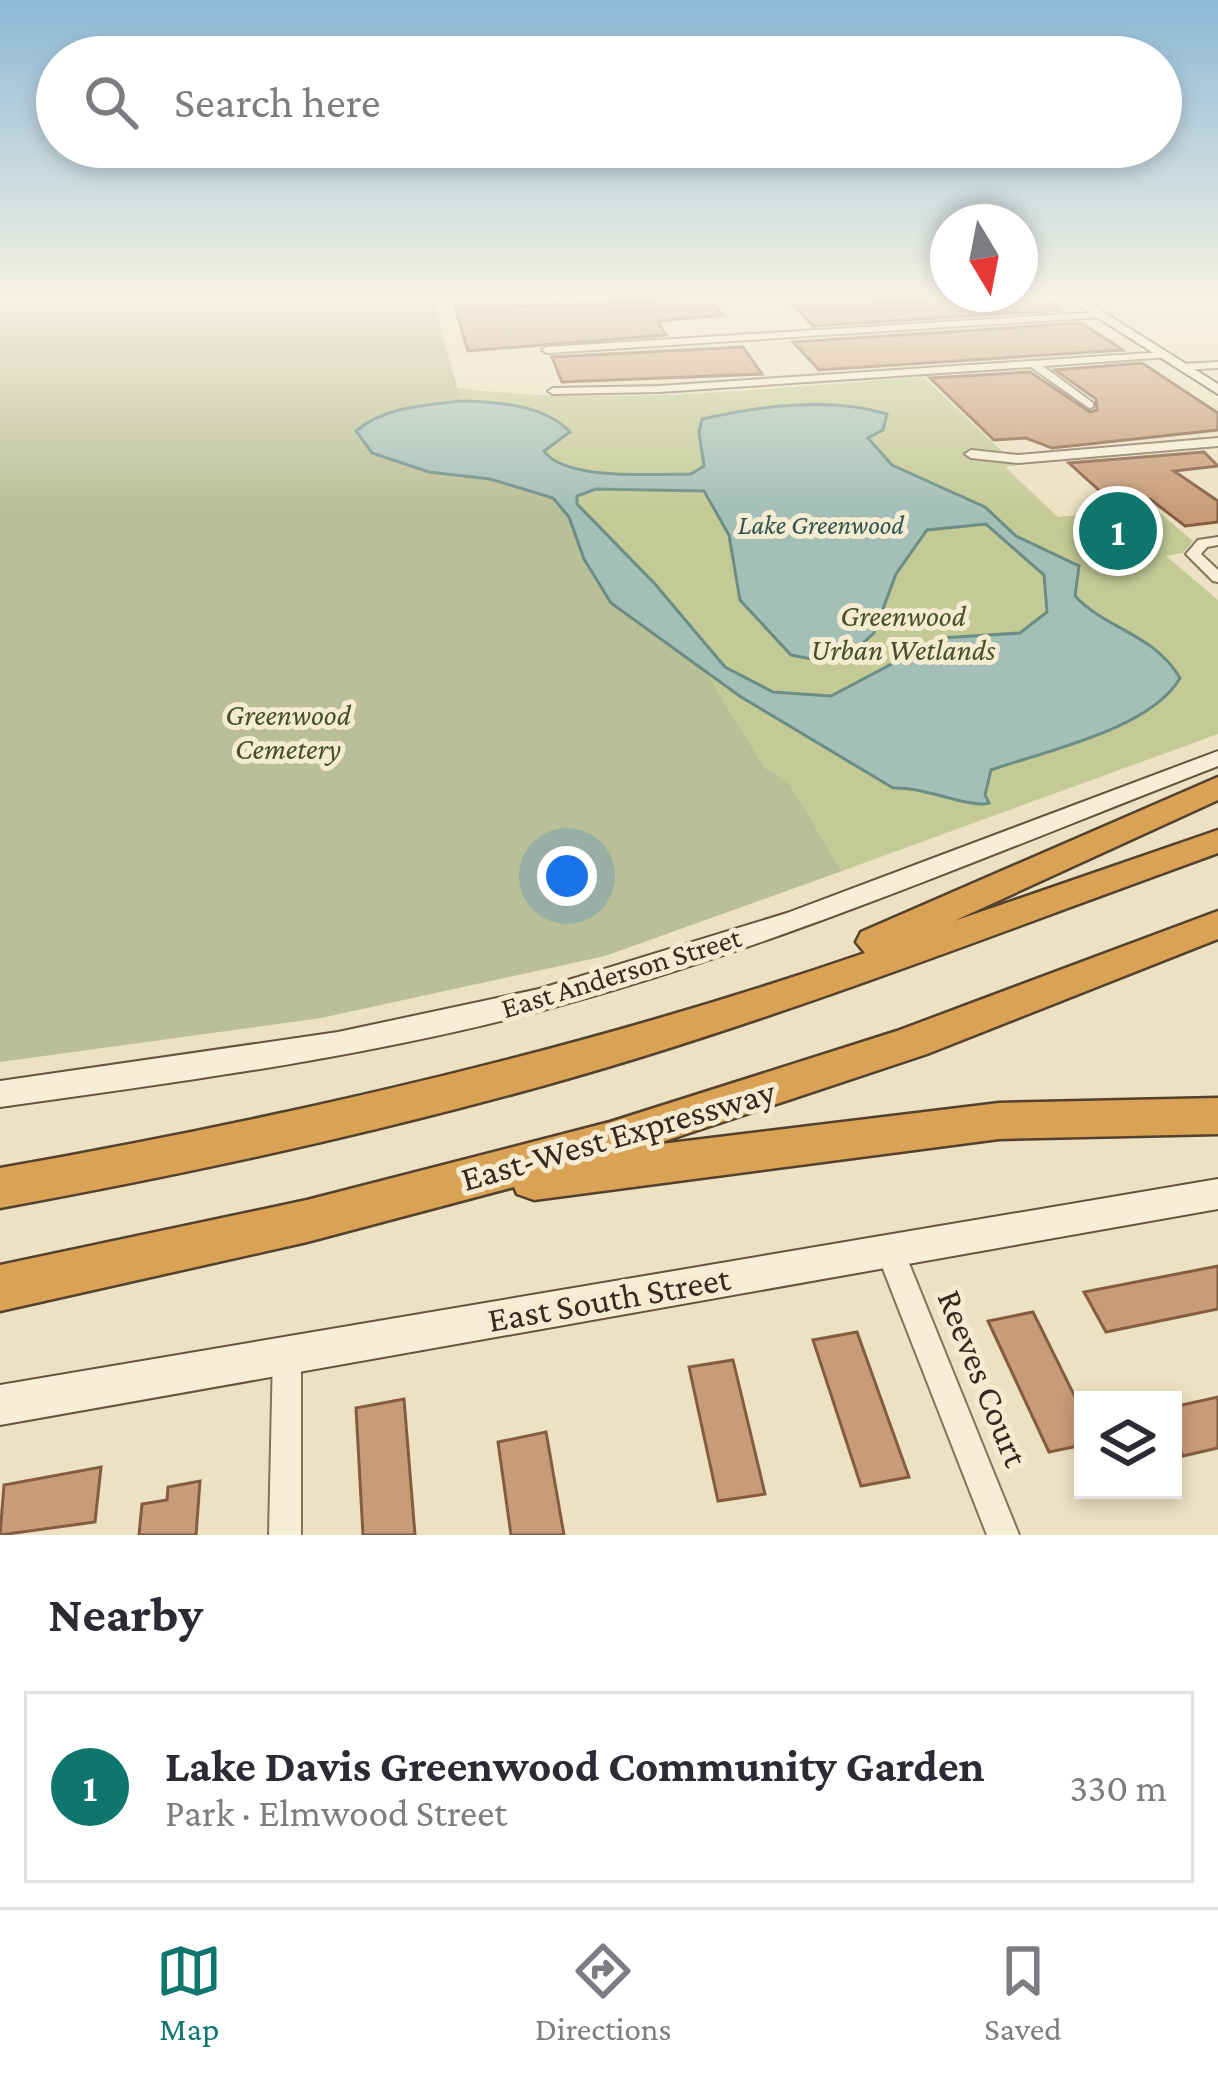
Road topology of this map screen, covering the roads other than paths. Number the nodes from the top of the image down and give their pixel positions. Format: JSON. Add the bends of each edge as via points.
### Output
{"nodes":[{"id":1,"x":950,"y":370,"type":"edge"},
{"id":2,"x":1042,"y":370,"type":"edge"},
{"id":3,"x":1186,"y":370,"type":"edge"},
{"id":4,"x":1218,"y":390,"type":"edge"},
{"id":5,"x":554,"y":391,"type":"dead end"},
{"id":6,"x":1089,"y":405,"type":"dead end"},
{"id":7,"x":1218,"y":442,"type":"edge"},
{"id":8,"x":971,"y":454,"type":"dead end"},
{"id":9,"x":1218,"y":541,"type":"edge"},
{"id":10,"x":1218,"y":578,"type":"edge"},
{"id":11,"x":1218,"y":758,"type":"edge"},
{"id":12,"x":1218,"y":787,"type":"edge"},
{"id":13,"x":1218,"y":841,"type":"edge"},
{"id":14,"x":1218,"y":925,"type":"edge"},
{"id":15,"x":718,"y":1017,"type":"junction"},
{"id":16,"x":0,"y":1094,"type":"edge"},
{"id":17,"x":1218,"y":1116,"type":"edge"},
{"id":18,"x":0,"y":1185,"type":"edge"},
{"id":19,"x":1218,"y":1194,"type":"edge"},
{"id":20,"x":401,"y":1197,"type":"junction"},
{"id":21,"x":890,"y":1251,"type":"junction"},
{"id":22,"x":0,"y":1288,"type":"edge"},
{"id":23,"x":286,"y":1354,"type":"junction"},
{"id":24,"x":0,"y":1405,"type":"edge"},
{"id":25,"x":285,"y":1535,"type":"edge"},
{"id":26,"x":1003,"y":1535,"type":"edge"}],
"edges":[{"from":1,"to":5,"type":"street"},
{"from":2,"to":6,"type":"street"},
{"from":3,"to":4,"type":"main road"},
{"from":7,"to":8,"type":"street","via":[[1018,459]]},
{"from":9,"to":10,"type":"street","via":[[1193,552]]},
{"from":11,"to":16,"type":"main road","name":"East Anderson Street","via":[[748,935],[560,995],[377,1037]]},
{"from":12,"to":15,"type":"highway"},
{"from":13,"to":15,"type":"highway"},
{"from":14,"to":20,"type":"highway","name":"East-West Expressway","via":[[811,1078]]},
{"from":15,"to":18,"type":"highway","via":[[511,1078],[131,1165]]},
{"from":17,"to":20,"type":"highway","via":[[999,1121]]},
{"from":19,"to":21,"type":"main road","name":"East South Street"},
{"from":20,"to":22,"type":"highway","name":"East-West Expressway"},
{"from":21,"to":23,"type":"main road","name":"East South Street"},
{"from":21,"to":26,"type":"street","name":"Reeves Court"},
{"from":23,"to":24,"type":"main road","name":"East South Street"},
{"from":23,"to":25,"type":"street"}]}
